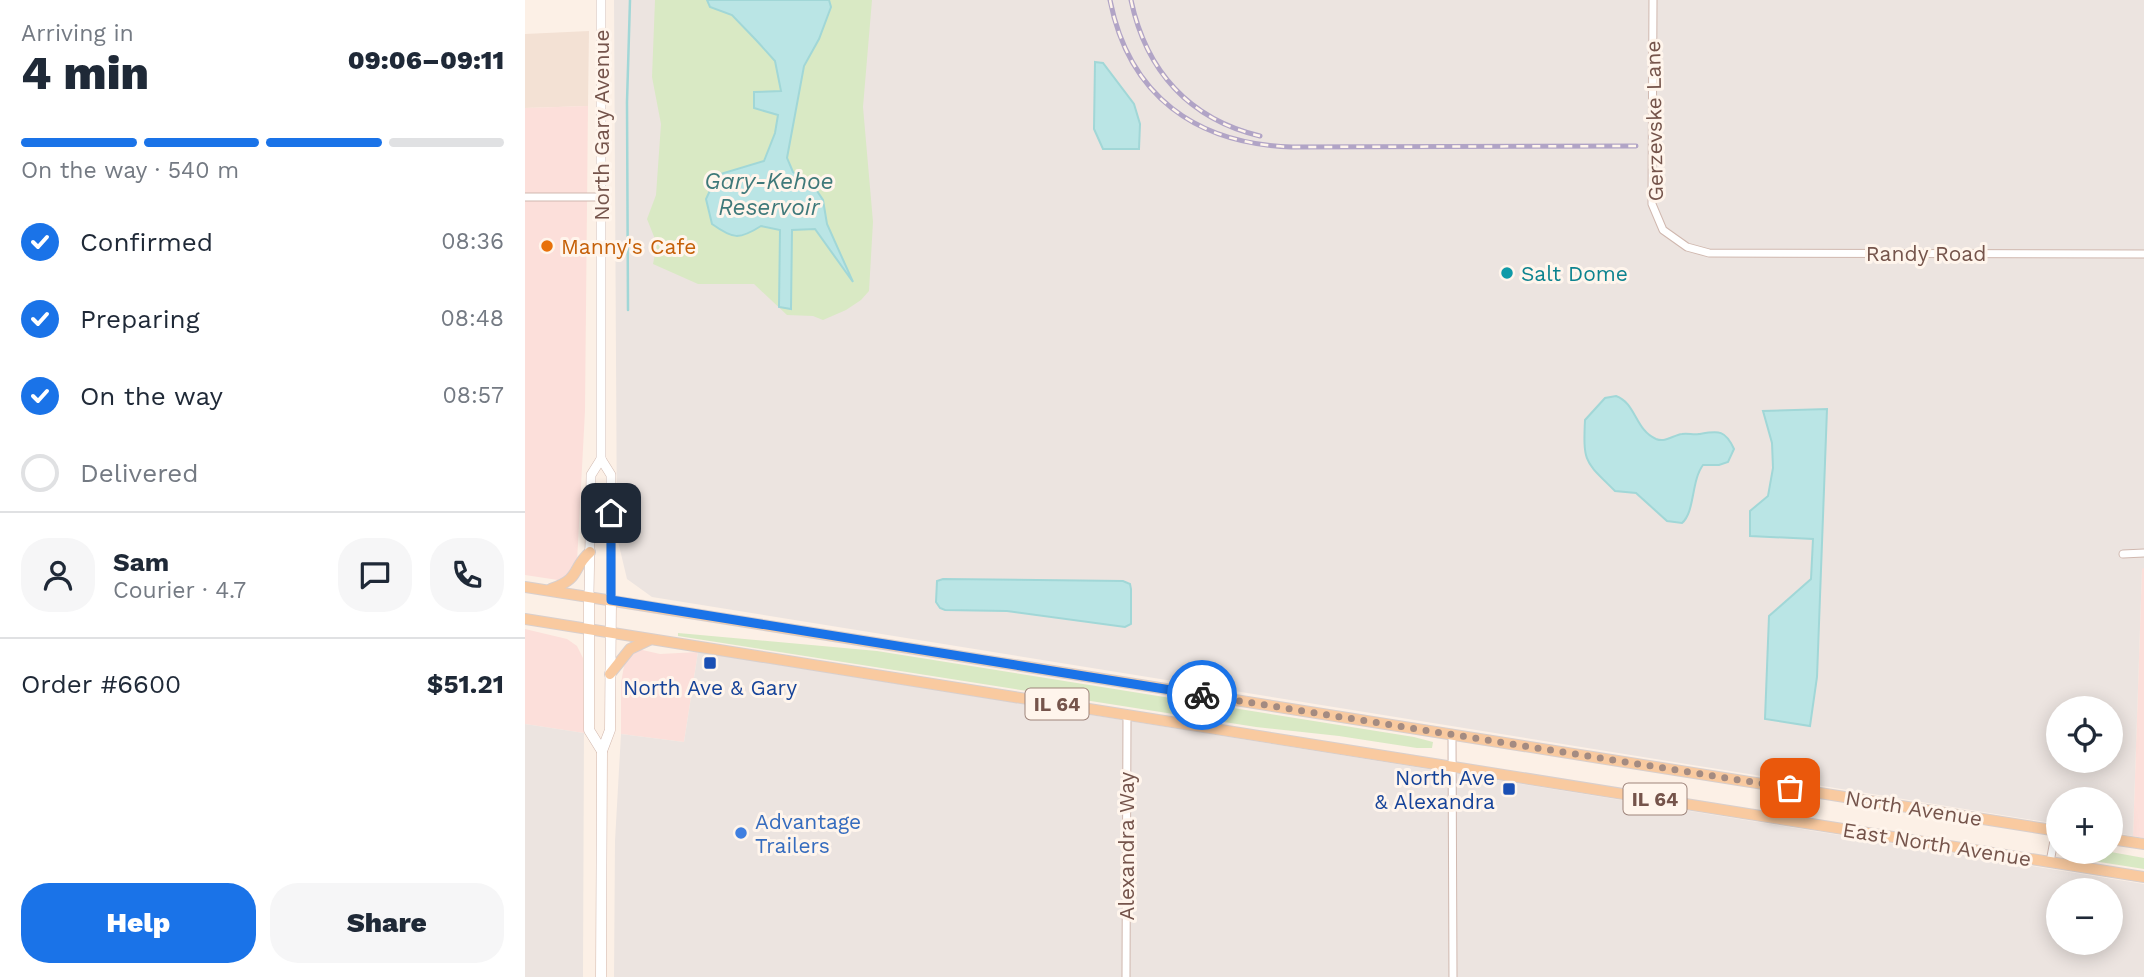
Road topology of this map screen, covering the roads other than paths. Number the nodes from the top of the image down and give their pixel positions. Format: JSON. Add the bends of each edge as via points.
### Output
{"nodes":[{"id":1,"x":601,"y":0,"type":"edge"},
{"id":2,"x":1653,"y":0,"type":"edge"},
{"id":3,"x":525,"y":197,"type":"edge"},
{"id":4,"x":601,"y":197,"type":"junction"},
{"id":5,"x":1709,"y":253,"type":"joint"},
{"id":6,"x":2144,"y":254,"type":"edge"},
{"id":7,"x":601,"y":459,"type":"junction"},
{"id":8,"x":590,"y":552,"type":"junction"},
{"id":9,"x":2144,"y":553,"type":"edge"},
{"id":10,"x":2123,"y":554,"type":"dead end"},
{"id":11,"x":525,"y":587,"type":"edge"},
{"id":12,"x":547,"y":590,"type":"junction"},
{"id":13,"x":589,"y":597,"type":"junction"},
{"id":14,"x":611,"y":600,"type":"junction"},
{"id":15,"x":525,"y":619,"type":"edge"},
{"id":16,"x":590,"y":629,"type":"junction"},
{"id":17,"x":610,"y":633,"type":"junction"},
{"id":18,"x":651,"y":639,"type":"junction"},
{"id":19,"x":610,"y":674,"type":"junction"},
{"id":20,"x":1127,"y":716,"type":"junction"},
{"id":21,"x":1452,"y":735,"type":"junction"},
{"id":22,"x":602,"y":751,"type":"junction"},
{"id":23,"x":1451,"y":767,"type":"junction"},
{"id":24,"x":2046,"y":829,"type":"edge"},
{"id":25,"x":2123,"y":841,"type":"edge"},
{"id":26,"x":2144,"y":844,"type":"edge"},
{"id":27,"x":2046,"y":861,"type":"edge"},
{"id":28,"x":2063,"y":864,"type":"edge"},
{"id":29,"x":2144,"y":877,"type":"edge"},
{"id":30,"x":601,"y":977,"type":"edge"},
{"id":31,"x":1126,"y":977,"type":"edge"},
{"id":32,"x":1453,"y":977,"type":"edge"}],
"edges":[{"from":1,"to":4,"type":"street","name":"North Gary Avenue"},
{"from":2,"to":5,"type":"street","name":"Gerzevske Lane","via":[[1653,204],[1663,230],[1686,247]]},
{"from":3,"to":4,"type":"street"},
{"from":4,"to":7,"type":"street","name":"North Gary Avenue"},
{"from":5,"to":6,"type":"street","name":"Randy Road"},
{"from":7,"to":8,"type":"street","name":"North Gary Avenue","via":[[590,475]]},
{"from":7,"to":14,"type":"street","name":"North Gary Avenue","via":[[611,475]]},
{"from":8,"to":12,"type":"main road","via":[[569,581]]},
{"from":8,"to":13,"type":"street","name":"North Gary Avenue"},
{"from":9,"to":10,"type":"street"},
{"from":11,"to":12,"type":"main road","name":"North Avenue","number":"IL 64"},
{"from":12,"to":13,"type":"main road","name":"North Avenue","number":"IL 64"},
{"from":13,"to":14,"type":"main road","name":"North Avenue","number":"IL 64"},
{"from":13,"to":16,"type":"main road"},
{"from":14,"to":17,"type":"main road","name":"North Gary Avenue"},
{"from":14,"to":21,"type":"main road","name":"North Avenue","number":"IL 64"},
{"from":15,"to":16,"type":"main road","number":"IL 64"},
{"from":16,"to":17,"type":"main road","number":"IL 64"},
{"from":16,"to":22,"type":"main road","via":[[589,730]]},
{"from":17,"to":18,"type":"main road","name":"East North Avenue","number":"IL 64"},
{"from":17,"to":19,"type":"main road","name":"North Gary Avenue"},
{"from":18,"to":19,"type":"main road","via":[[630,649]]},
{"from":18,"to":20,"type":"main road","name":"East North Avenue","number":"IL 64"},
{"from":19,"to":22,"type":"main road","name":"North Gary Avenue","via":[[610,730]]},
{"from":20,"to":23,"type":"main road","name":"East North Avenue","number":"IL 64"},
{"from":20,"to":31,"type":"street","name":"Alexandra Way"},
{"from":21,"to":23,"type":"street"},
{"from":21,"to":24,"type":"main road","name":"North Avenue","number":"IL 64"},
{"from":22,"to":30,"type":"main road"},
{"from":23,"to":27,"type":"main road","name":"East North Avenue","number":"IL 64"},
{"from":23,"to":32,"type":"street"},
{"from":25,"to":26,"type":"main road"},
{"from":28,"to":29,"type":"main road","name":"East North Avenue","number":"IL 64"}]}
